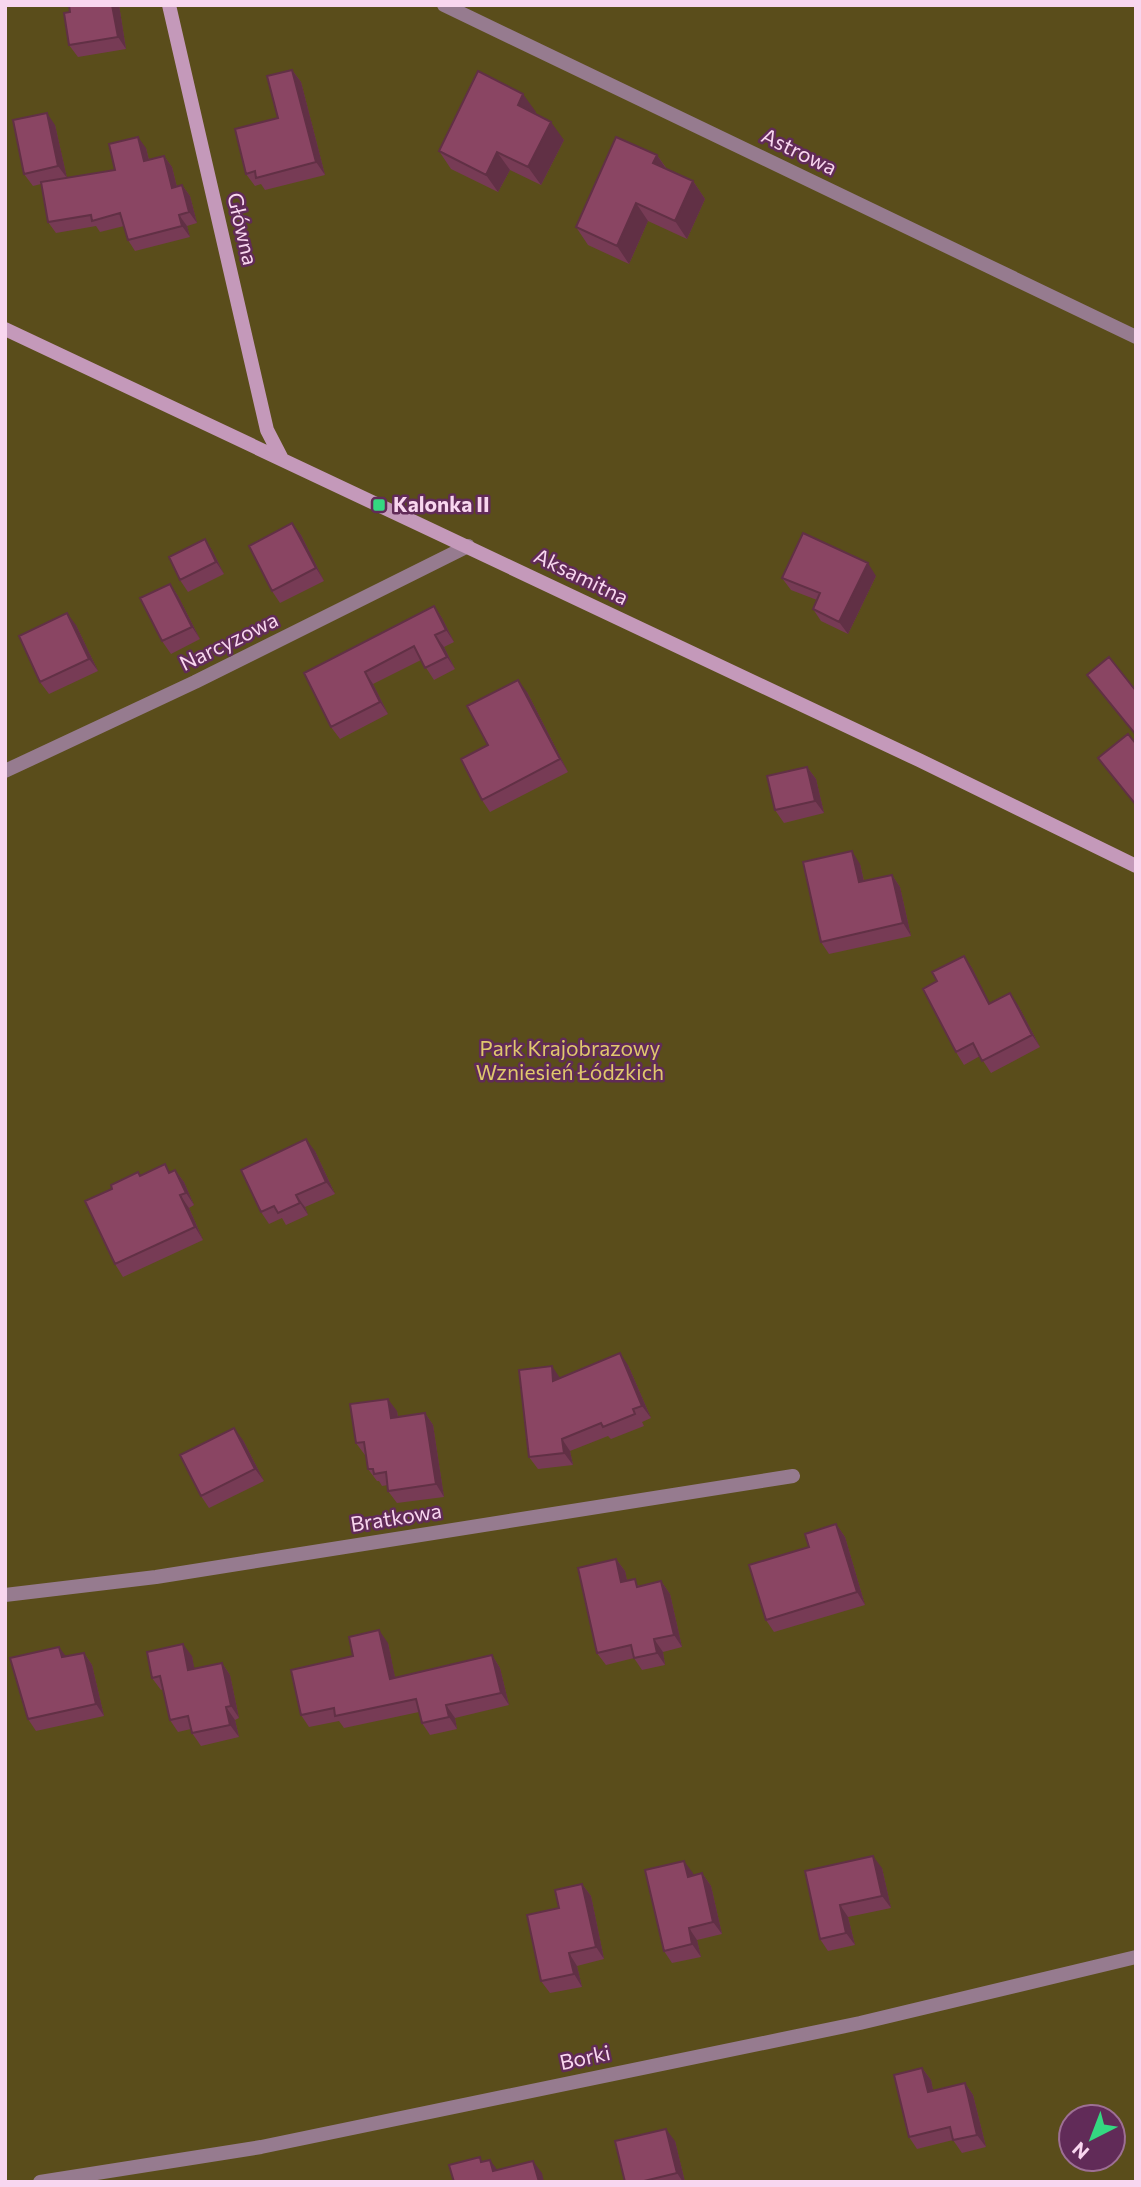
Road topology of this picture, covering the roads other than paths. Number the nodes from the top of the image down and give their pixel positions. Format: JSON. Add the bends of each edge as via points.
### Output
{"nodes":[{"id":1,"x":169,"y":5,"type":"edge"},
{"id":2,"x":444,"y":5,"type":"edge"},
{"id":3,"x":5,"y":330,"type":"edge"},
{"id":4,"x":1136,"y":337,"type":"edge"},
{"id":5,"x":282,"y":459,"type":"junction"},
{"id":6,"x":468,"y":546,"type":"junction"},
{"id":7,"x":5,"y":771,"type":"edge"},
{"id":8,"x":1136,"y":866,"type":"edge"},
{"id":9,"x":793,"y":1476,"type":"dead end"},
{"id":10,"x":5,"y":1595,"type":"edge"},
{"id":11,"x":1136,"y":1957,"type":"edge"},
{"id":12,"x":40,"y":2182,"type":"edge"}],
"edges":[{"from":1,"to":5,"type":"street","name":"Główna","via":[[267,430]]},
{"from":2,"to":4,"type":"street","name":"Astrowa"},
{"from":3,"to":5,"type":"street","name":"Aksamitna"},
{"from":5,"to":6,"type":"street","name":"Aksamitna"},
{"from":6,"to":7,"type":"street","name":"Narcyzowa"},
{"from":6,"to":8,"type":"street","name":"Aksamitna"},
{"from":9,"to":10,"type":"street","name":"Bratkowa","via":[[156,1577]]},
{"from":11,"to":12,"type":"street","name":"Borki","via":[[860,2023],[261,2147]]}]}
